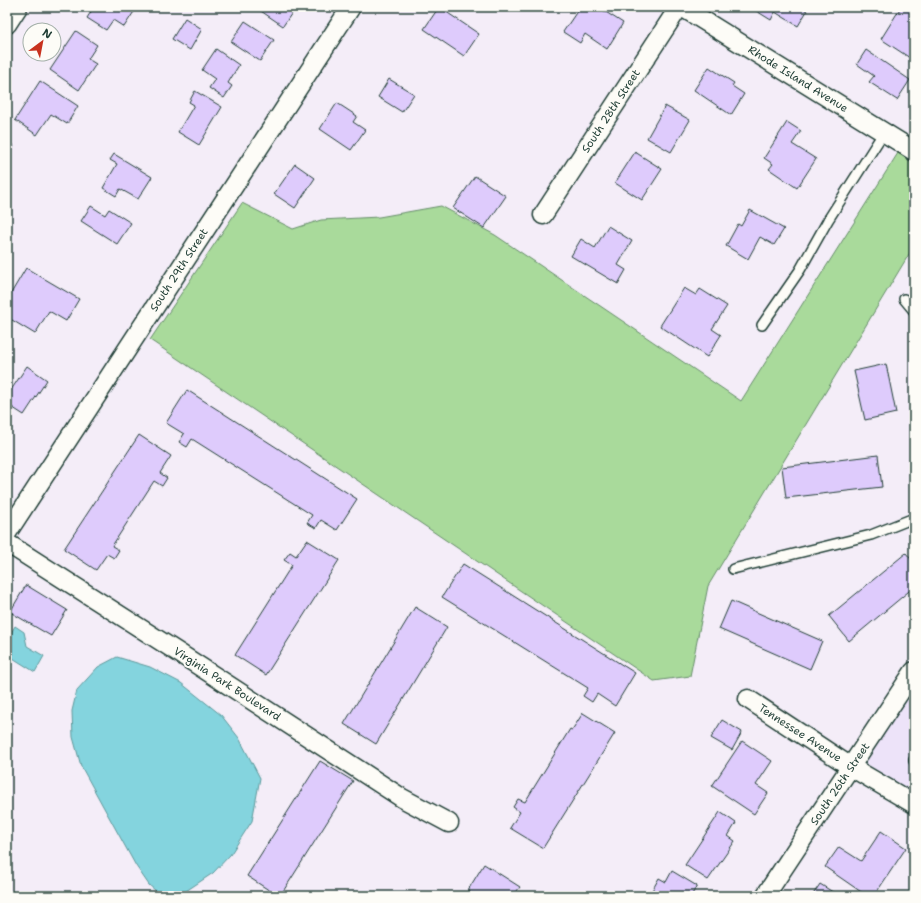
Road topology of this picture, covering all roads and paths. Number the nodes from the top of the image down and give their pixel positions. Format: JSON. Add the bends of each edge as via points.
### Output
{"nodes":[{"id":1,"x":18,"y":7,"type":"edge"},
{"id":2,"x":351,"y":7,"type":"edge"},
{"id":3,"x":679,"y":7,"type":"edge"},
{"id":4,"x":682,"y":7,"type":"edge"},
{"id":5,"x":7,"y":24,"type":"edge"},
{"id":6,"x":884,"y":132,"type":"junction"},
{"id":7,"x":914,"y":151,"type":"edge"},
{"id":8,"x":543,"y":215,"type":"dead end"},
{"id":9,"x":904,"y":299,"type":"dead end"},
{"id":10,"x":914,"y":311,"type":"edge"},
{"id":11,"x":762,"y":325,"type":"dead end"},
{"id":12,"x":914,"y":518,"type":"edge"},
{"id":13,"x":7,"y":533,"type":"edge"},
{"id":14,"x":7,"y":543,"type":"edge"},
{"id":15,"x":733,"y":569,"type":"dead end"},
{"id":16,"x":914,"y":671,"type":"edge"},
{"id":17,"x":748,"y":700,"type":"dead end"},
{"id":18,"x":851,"y":767,"type":"junction"},
{"id":19,"x":913,"y":802,"type":"edge"},
{"id":20,"x":449,"y":823,"type":"dead end"},
{"id":21,"x":765,"y":896,"type":"edge"}],
"edges":[{"from":1,"to":5,"type":"street"},
{"from":2,"to":13,"type":"street","name":"South 29th Street"},
{"from":3,"to":8,"type":"street","name":"South 28th Street"},
{"from":4,"to":6,"type":"street","name":"Rhode Island Avenue"},
{"from":6,"to":7,"type":"street","name":"Rhode Island Avenue"},
{"from":6,"to":11,"type":"lane","via":[[828,220],[800,270]]},
{"from":9,"to":10,"type":"lane"},
{"from":12,"to":15,"type":"lane","via":[[871,535]]},
{"from":14,"to":20,"type":"street","name":"Virginia Park Boulevard","via":[[402,798]]},
{"from":16,"to":18,"type":"street","name":"South 26th Street"},
{"from":17,"to":18,"type":"street","name":"Tennessee Avenue"},
{"from":18,"to":19,"type":"street","name":"Tennessee Avenue"},
{"from":18,"to":21,"type":"street","name":"South 26th Street"}]}
